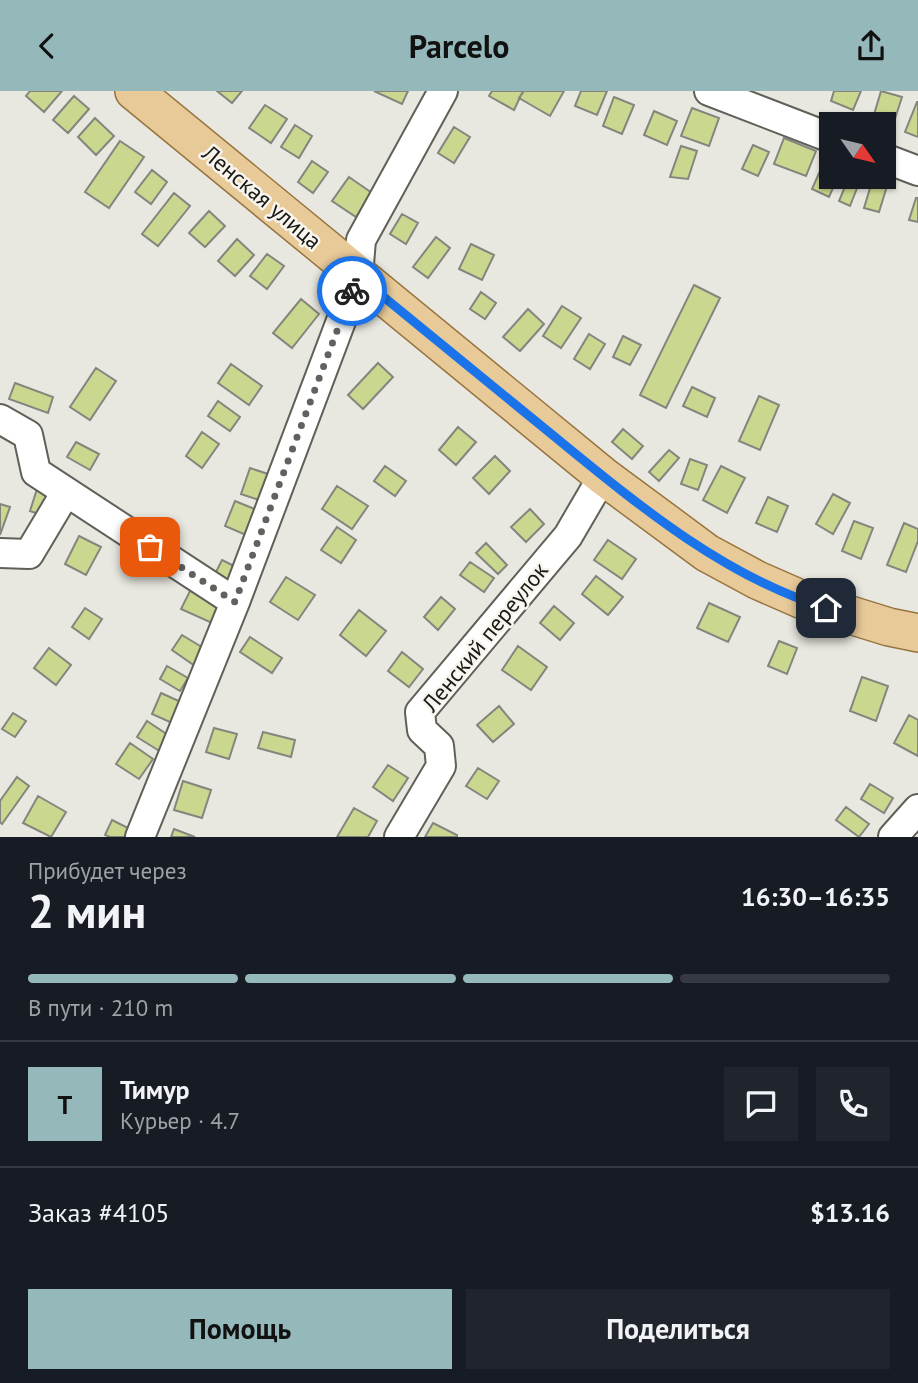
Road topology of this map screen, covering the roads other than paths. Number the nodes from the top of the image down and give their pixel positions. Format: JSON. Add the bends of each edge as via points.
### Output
{"nodes":[{"id":1,"x":134,"y":91,"type":"edge"},
{"id":2,"x":443,"y":91,"type":"edge"},
{"id":3,"x":709,"y":91,"type":"edge"},
{"id":4,"x":819,"y":133,"type":"edge"},
{"id":5,"x":896,"y":162,"type":"edge"},
{"id":6,"x":918,"y":171,"type":"edge"},
{"id":7,"x":358,"y":276,"type":"junction"},
{"id":8,"x":0,"y":419,"type":"edge"},
{"id":9,"x":603,"y":476,"type":"junction"},
{"id":10,"x":66,"y":492,"type":"junction"},
{"id":11,"x":0,"y":553,"type":"edge"},
{"id":12,"x":235,"y":602,"type":"junction"},
{"id":13,"x":918,"y":633,"type":"edge"},
{"id":14,"x":918,"y":809,"type":"edge"},
{"id":15,"x":140,"y":837,"type":"edge"},
{"id":16,"x":399,"y":837,"type":"edge"},
{"id":17,"x":893,"y":837,"type":"edge"}],
"edges":[{"from":1,"to":7,"type":"main road","name":"Ленская улица"},
{"from":2,"to":7,"type":"street","via":[[361,240]]},
{"from":3,"to":4,"type":"street"},
{"from":5,"to":6,"type":"street"},
{"from":7,"to":9,"type":"main road","name":"Ленская улица"},
{"from":7,"to":12,"type":"street"},
{"from":8,"to":10,"type":"street","via":[[28,435],[36,472]]},
{"from":9,"to":13,"type":"main road","name":"Ленская улица","via":[[707,553],[757,580],[805,601]]},
{"from":9,"to":16,"type":"street","name":"Ленский переулок","via":[[568,536],[420,712],[422,730],[439,746],[441,766]]},
{"from":10,"to":11,"type":"street","via":[[29,554]]},
{"from":10,"to":12,"type":"street"},
{"from":12,"to":15,"type":"street"},
{"from":14,"to":17,"type":"street"}]}
